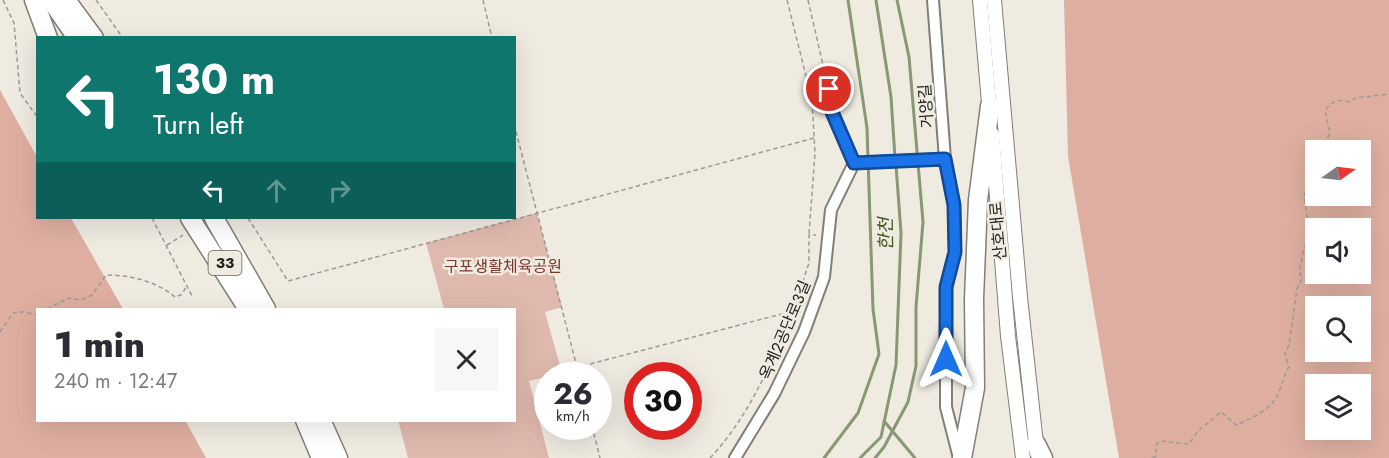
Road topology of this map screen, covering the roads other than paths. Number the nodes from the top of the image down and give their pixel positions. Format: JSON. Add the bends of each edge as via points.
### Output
{"nodes":[{"id":1,"x":34,"y":0,"type":"edge"},
{"id":2,"x":51,"y":0,"type":"edge"},
{"id":3,"x":66,"y":0,"type":"edge"},
{"id":4,"x":934,"y":0,"type":"edge"},
{"id":5,"x":980,"y":0,"type":"edge"},
{"id":6,"x":994,"y":0,"type":"edge"},
{"id":7,"x":47,"y":36,"type":"edge"},
{"id":8,"x":75,"y":36,"type":"edge"},
{"id":9,"x":93,"y":36,"type":"edge"},
{"id":10,"x":829,"y":89,"type":"road end"},
{"id":11,"x":990,"y":106,"type":"junction"},
{"id":12,"x":940,"y":159,"type":"junction"},
{"id":13,"x":857,"y":163,"type":"junction"},
{"id":14,"x":215,"y":219,"type":"edge"},
{"id":15,"x":192,"y":222,"type":"edge"},
{"id":16,"x":249,"y":308,"type":"edge"},
{"id":17,"x":265,"y":308,"type":"edge"},
{"id":18,"x":306,"y":422,"type":"edge"},
{"id":19,"x":322,"y":422,"type":"edge"},
{"id":20,"x":1039,"y":453,"type":"edge"},
{"id":21,"x":321,"y":458,"type":"edge"},
{"id":22,"x":338,"y":458,"type":"edge"},
{"id":23,"x":735,"y":458,"type":"edge"},
{"id":24,"x":961,"y":458,"type":"edge"},
{"id":25,"x":1023,"y":458,"type":"edge"}],
"edges":[{"from":1,"to":7,"type":"highway"},
{"from":2,"to":8,"type":"highway"},
{"from":3,"to":9,"type":"highway"},
{"from":4,"to":12,"type":"street","name":"거양길"},
{"from":5,"to":11,"type":"street","name":"산호대로"},
{"from":6,"to":20,"type":"street","name":"산호대로"},
{"from":10,"to":13,"type":"street","via":[[832,112]]},
{"from":11,"to":24,"type":"highway","via":[[978,200],[975,388]]},
{"from":11,"to":25,"type":"street","name":"산호대로","via":[[1008,336]]},
{"from":12,"to":13,"type":"street"},
{"from":12,"to":24,"type":"street","name":"거양길","via":[[954,205],[955,252],[946,287],[946,407]]},
{"from":13,"to":23,"type":"street","name":"옥계2공단로3길","via":[[831,210],[824,277],[804,332],[774,394]]},
{"from":14,"to":17,"type":"highway","number":"33"},
{"from":15,"to":16,"type":"highway","number":"33"},
{"from":18,"to":21,"type":"highway"},
{"from":19,"to":22,"type":"highway"}]}
